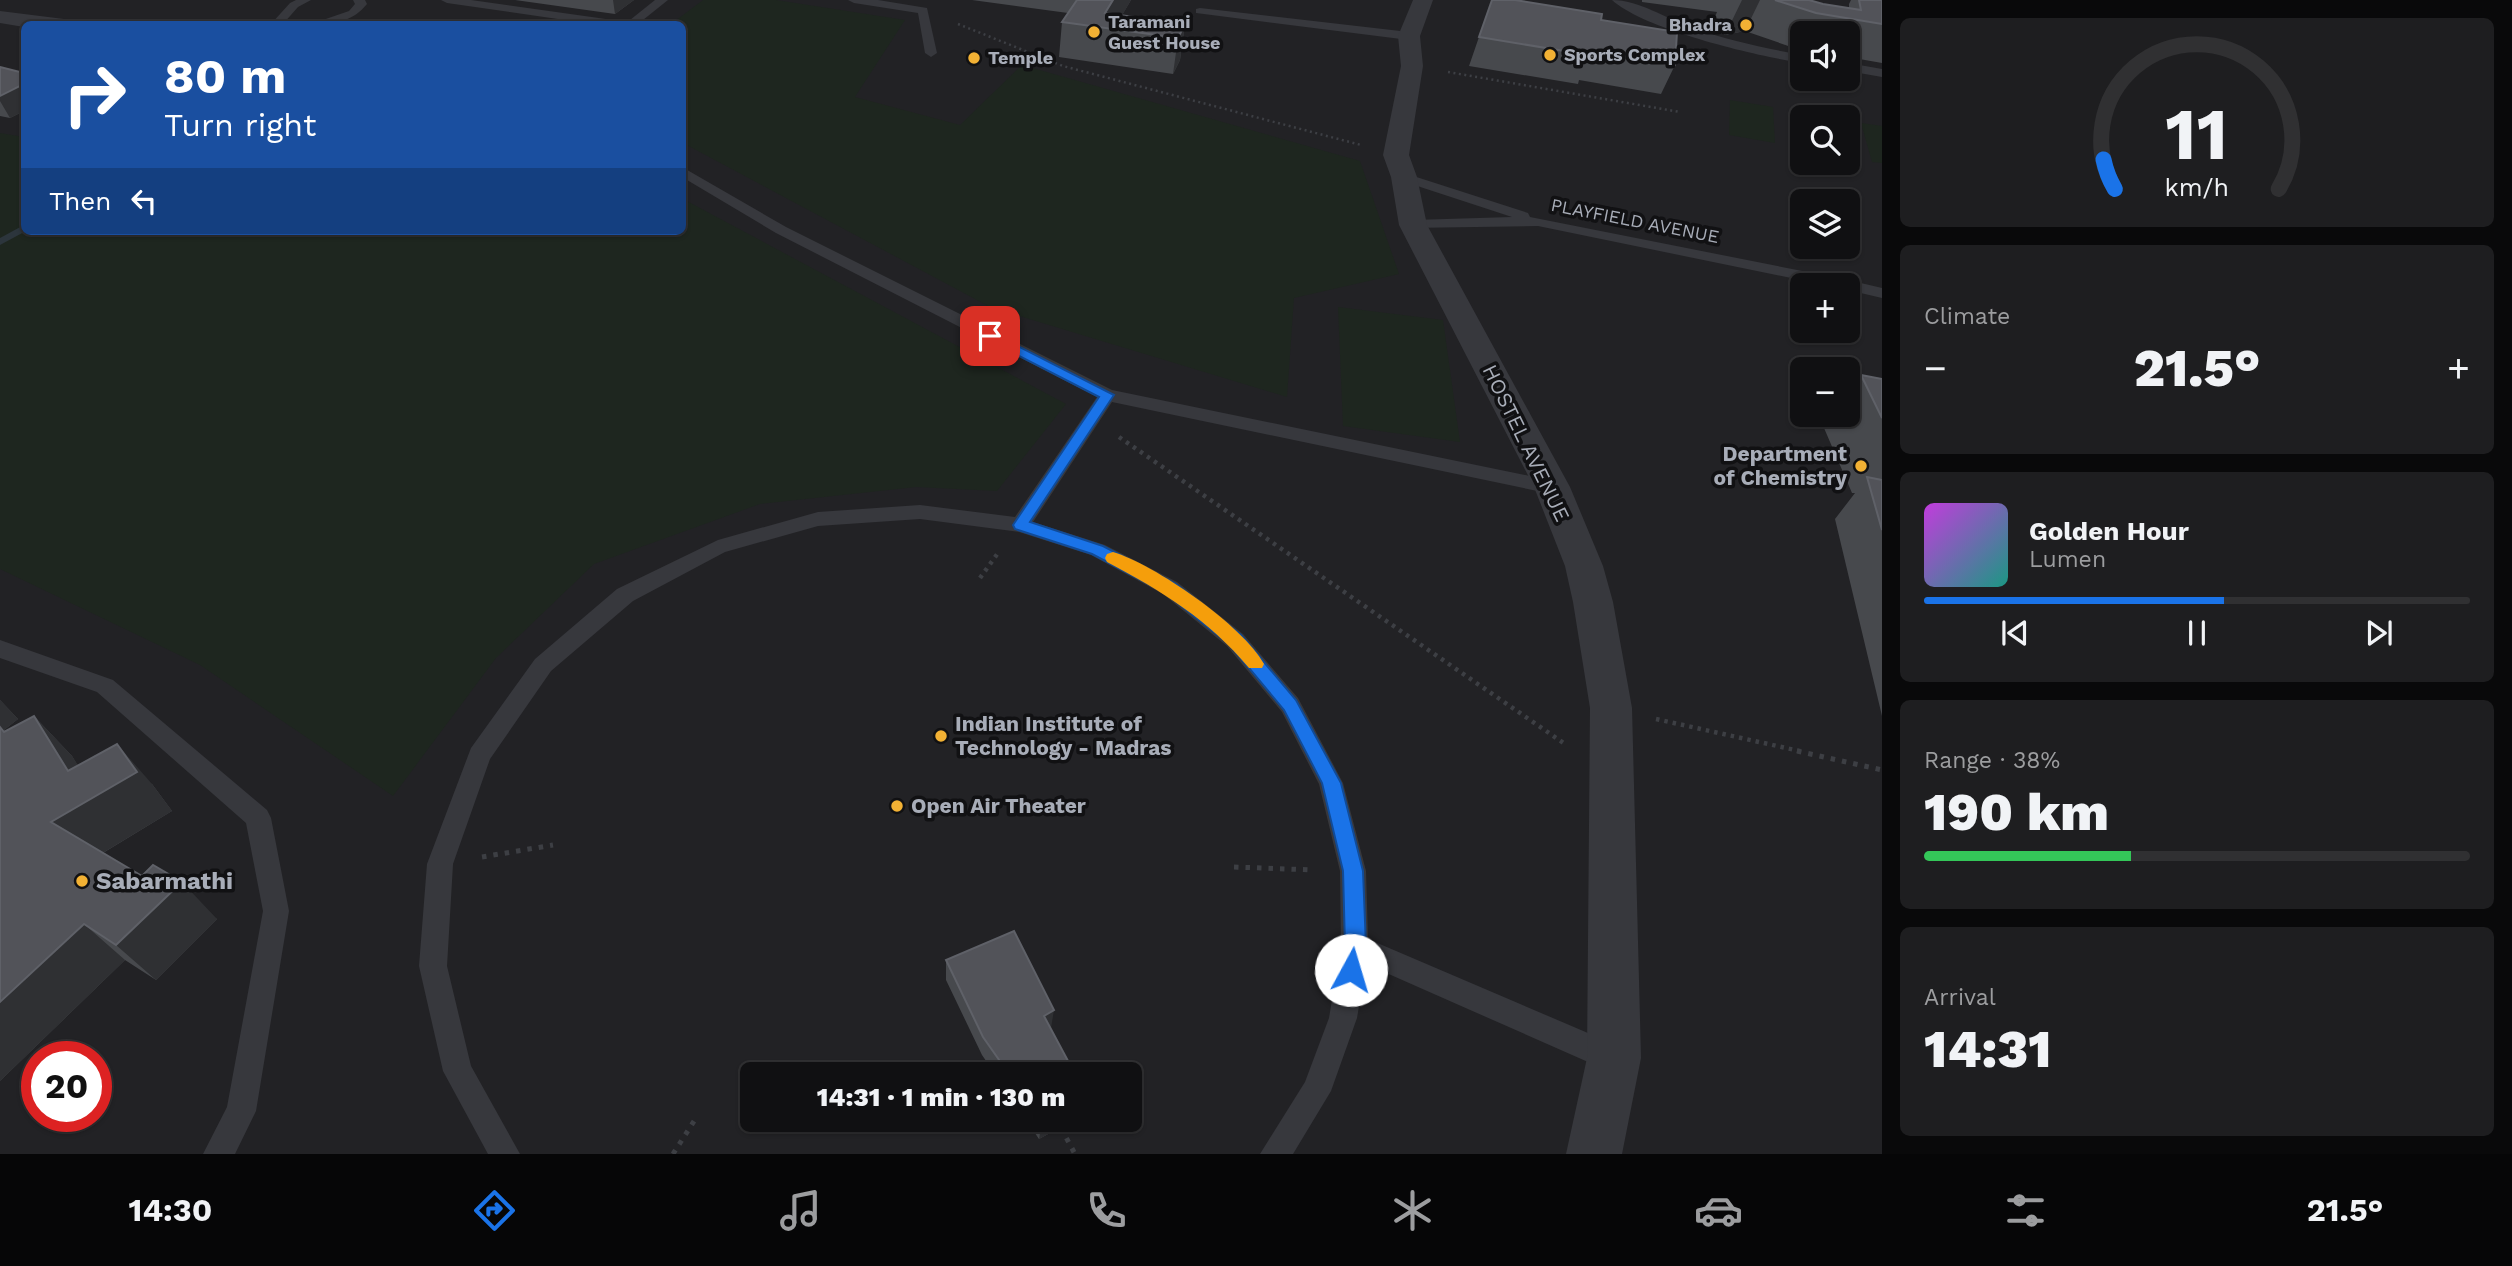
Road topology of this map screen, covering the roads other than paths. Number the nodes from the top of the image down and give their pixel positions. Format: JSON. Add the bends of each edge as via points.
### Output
{"nodes":[{"id":1,"x":305,"y":0,"type":"edge"},
{"id":2,"x":447,"y":0,"type":"edge"},
{"id":3,"x":662,"y":0,"type":"edge"},
{"id":4,"x":855,"y":0,"type":"edge"},
{"id":5,"x":1423,"y":0,"type":"edge"},
{"id":6,"x":1618,"y":0,"type":"edge"},
{"id":7,"x":364,"y":1,"type":"edge"},
{"id":8,"x":1200,"y":11,"type":"dead end"},
{"id":9,"x":0,"y":17,"type":"edge"},
{"id":10,"x":32,"y":21,"type":"edge"},
{"id":11,"x":280,"y":21,"type":"edge"},
{"id":12,"x":332,"y":21,"type":"edge"},
{"id":13,"x":592,"y":21,"type":"edge"},
{"id":14,"x":635,"y":21,"type":"edge"},
{"id":15,"x":1411,"y":51,"type":"junction"},
{"id":16,"x":931,"y":53,"type":"dead end"},
{"id":17,"x":1790,"y":57,"type":"edge"},
{"id":18,"x":1860,"y":69,"type":"edge"},
{"id":19,"x":1882,"y":74,"type":"edge"},
{"id":20,"x":1400,"y":166,"type":"junction"},
{"id":21,"x":686,"y":174,"type":"edge"},
{"id":22,"x":1538,"y":221,"type":"junction"},
{"id":23,"x":1413,"y":225,"type":"junction"},
{"id":24,"x":1790,"y":273,"type":"edge"},
{"id":25,"x":1860,"y":288,"type":"edge"},
{"id":26,"x":1882,"y":293,"type":"edge"},
{"id":27,"x":1107,"y":395,"type":"junction"},
{"id":28,"x":1552,"y":487,"type":"junction"},
{"id":29,"x":1020,"y":525,"type":"junction"},
{"id":30,"x":0,"y":649,"type":"edge"},
{"id":31,"x":1355,"y":946,"type":"junction"},
{"id":32,"x":1614,"y":1058,"type":"junction"},
{"id":33,"x":218,"y":1154,"type":"edge"},
{"id":34,"x":505,"y":1154,"type":"edge"},
{"id":35,"x":1275,"y":1154,"type":"edge"},
{"id":36,"x":1594,"y":1154,"type":"edge"}],
"edges":[{"from":1,"to":11,"type":"lane"},
{"from":2,"to":13,"type":"lane"},
{"from":3,"to":14,"type":"lane"},
{"from":4,"to":16,"type":"lane","via":[[923,10]]},
{"from":5,"to":15,"type":"street","name":"HOSTEL AVENUE"},
{"from":6,"to":17,"type":"lane","via":[[1670,26],[1740,48]]},
{"from":7,"to":12,"type":"lane","via":[[353,13]]},
{"from":8,"to":15,"type":"lane"},
{"from":9,"to":10,"type":"street"},
{"from":15,"to":20,"type":"street","name":"HOSTEL AVENUE"},
{"from":18,"to":19,"type":"lane"},
{"from":20,"to":22,"type":"lane"},
{"from":20,"to":23,"type":"street","name":"HOSTEL AVENUE"},
{"from":21,"to":27,"type":"lane","via":[[781,230]]},
{"from":22,"to":23,"type":"lane","name":"PLAYFIELD AVENUE"},
{"from":22,"to":24,"type":"lane","name":"PLAYFIELD AVENUE"},
{"from":23,"to":28,"type":"street","name":"HOSTEL AVENUE"},
{"from":25,"to":26,"type":"lane","name":"PLAYFIELD AVENUE"},
{"from":27,"to":28,"type":"lane"},
{"from":27,"to":29,"type":"lane"},
{"from":28,"to":32,"type":"street","name":"HOSTEL AVENUE","via":[[1584,566],[1611,708]]},
{"from":29,"to":31,"type":"lane","via":[[1098,550],[1170,588],[1235,640],[1290,705],[1331,783],[1353,871]]},
{"from":29,"to":34,"type":"lane","via":[[920,512],[818,519],[718,547],[625,595],[543,665],[479,755],[440,864],[433,966],[458,1071]]},
{"from":30,"to":33,"type":"lane","via":[[105,687],[258,818],[276,911],[241,1111]]},
{"from":31,"to":32,"type":"lane"},
{"from":31,"to":35,"type":"lane","via":[[1343,1018],[1316,1091]]},
{"from":32,"to":36,"type":"street","name":"HOSTEL AVENUE"}]}
